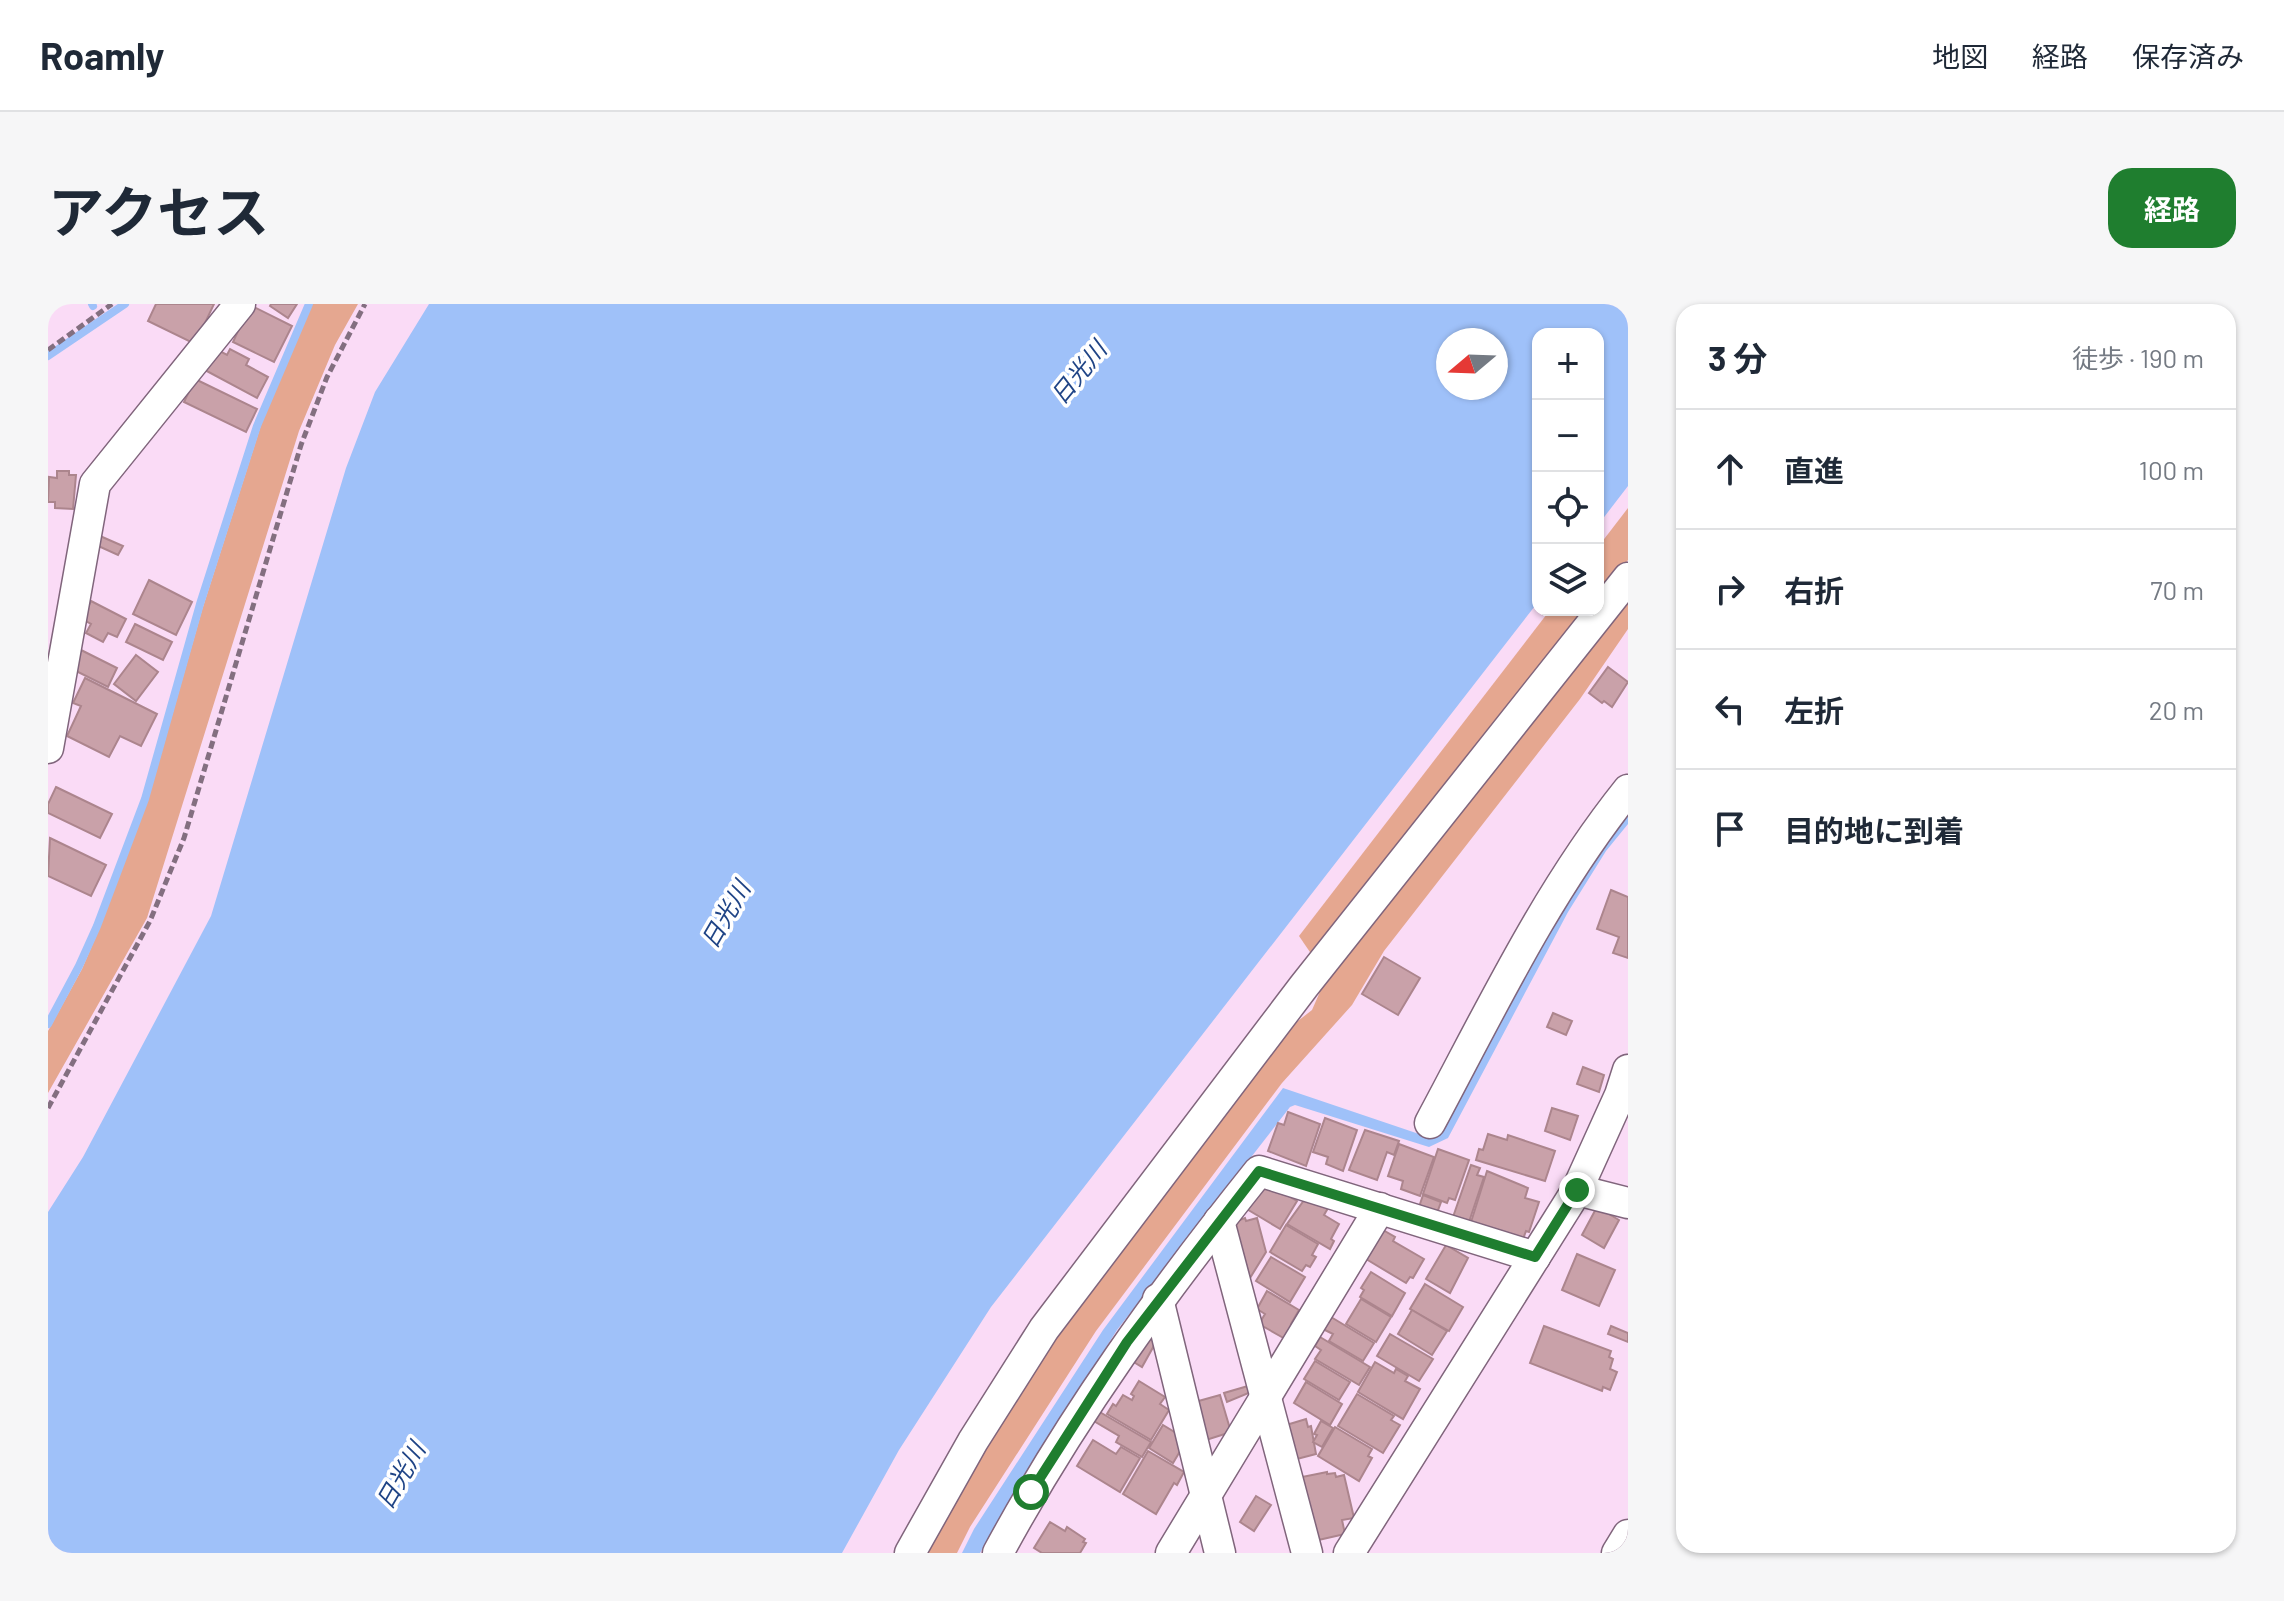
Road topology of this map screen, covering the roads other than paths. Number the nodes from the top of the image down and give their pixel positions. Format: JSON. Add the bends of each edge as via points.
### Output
{"nodes":[{"id":1,"x":240,"y":304,"type":"edge"},
{"id":2,"x":1628,"y":578,"type":"edge"},
{"id":3,"x":52,"y":709,"type":"edge"},
{"id":4,"x":48,"y":748,"type":"edge"},
{"id":5,"x":1628,"y":790,"type":"edge"},
{"id":6,"x":1628,"y":1070,"type":"edge"},
{"id":7,"x":1430,"y":1123,"type":"dead end"},
{"id":8,"x":1577,"y":1190,"type":"junction"},
{"id":9,"x":1628,"y":1203,"type":"edge"},
{"id":10,"x":1380,"y":1208,"type":"junction"},
{"id":11,"x":1219,"y":1221,"type":"junction"},
{"id":12,"x":1535,"y":1257,"type":"junction"},
{"id":13,"x":1158,"y":1299,"type":"junction"},
{"id":14,"x":1265,"y":1396,"type":"junction"},
{"id":15,"x":1206,"y":1495,"type":"junction"},
{"id":16,"x":1628,"y":1535,"type":"edge"},
{"id":17,"x":910,"y":1553,"type":"edge"},
{"id":18,"x":998,"y":1553,"type":"edge"},
{"id":19,"x":1171,"y":1553,"type":"edge"},
{"id":20,"x":1220,"y":1553,"type":"edge"},
{"id":21,"x":1307,"y":1553,"type":"edge"},
{"id":22,"x":1349,"y":1553,"type":"edge"},
{"id":23,"x":1617,"y":1553,"type":"edge"}],
"edges":[{"from":1,"to":3,"type":"street","via":[[95,484]]},
{"from":2,"to":17,"type":"street","via":[[1304,986],[1044,1329]]},
{"from":3,"to":4,"type":"street"},
{"from":5,"to":7,"type":"street","via":[[1549,902]]},
{"from":6,"to":8,"type":"street"},
{"from":8,"to":9,"type":"street"},
{"from":8,"to":12,"type":"street"},
{"from":10,"to":11,"type":"street","via":[[1259,1171]]},
{"from":10,"to":12,"type":"street"},
{"from":10,"to":14,"type":"street"},
{"from":11,"to":13,"type":"street"},
{"from":11,"to":14,"type":"street"},
{"from":12,"to":22,"type":"street"},
{"from":13,"to":15,"type":"street"},
{"from":13,"to":18,"type":"street","via":[[1031,1492]]},
{"from":14,"to":15,"type":"street"},
{"from":14,"to":21,"type":"street"},
{"from":15,"to":19,"type":"street"},
{"from":15,"to":20,"type":"street"},
{"from":16,"to":23,"type":"street"}]}
